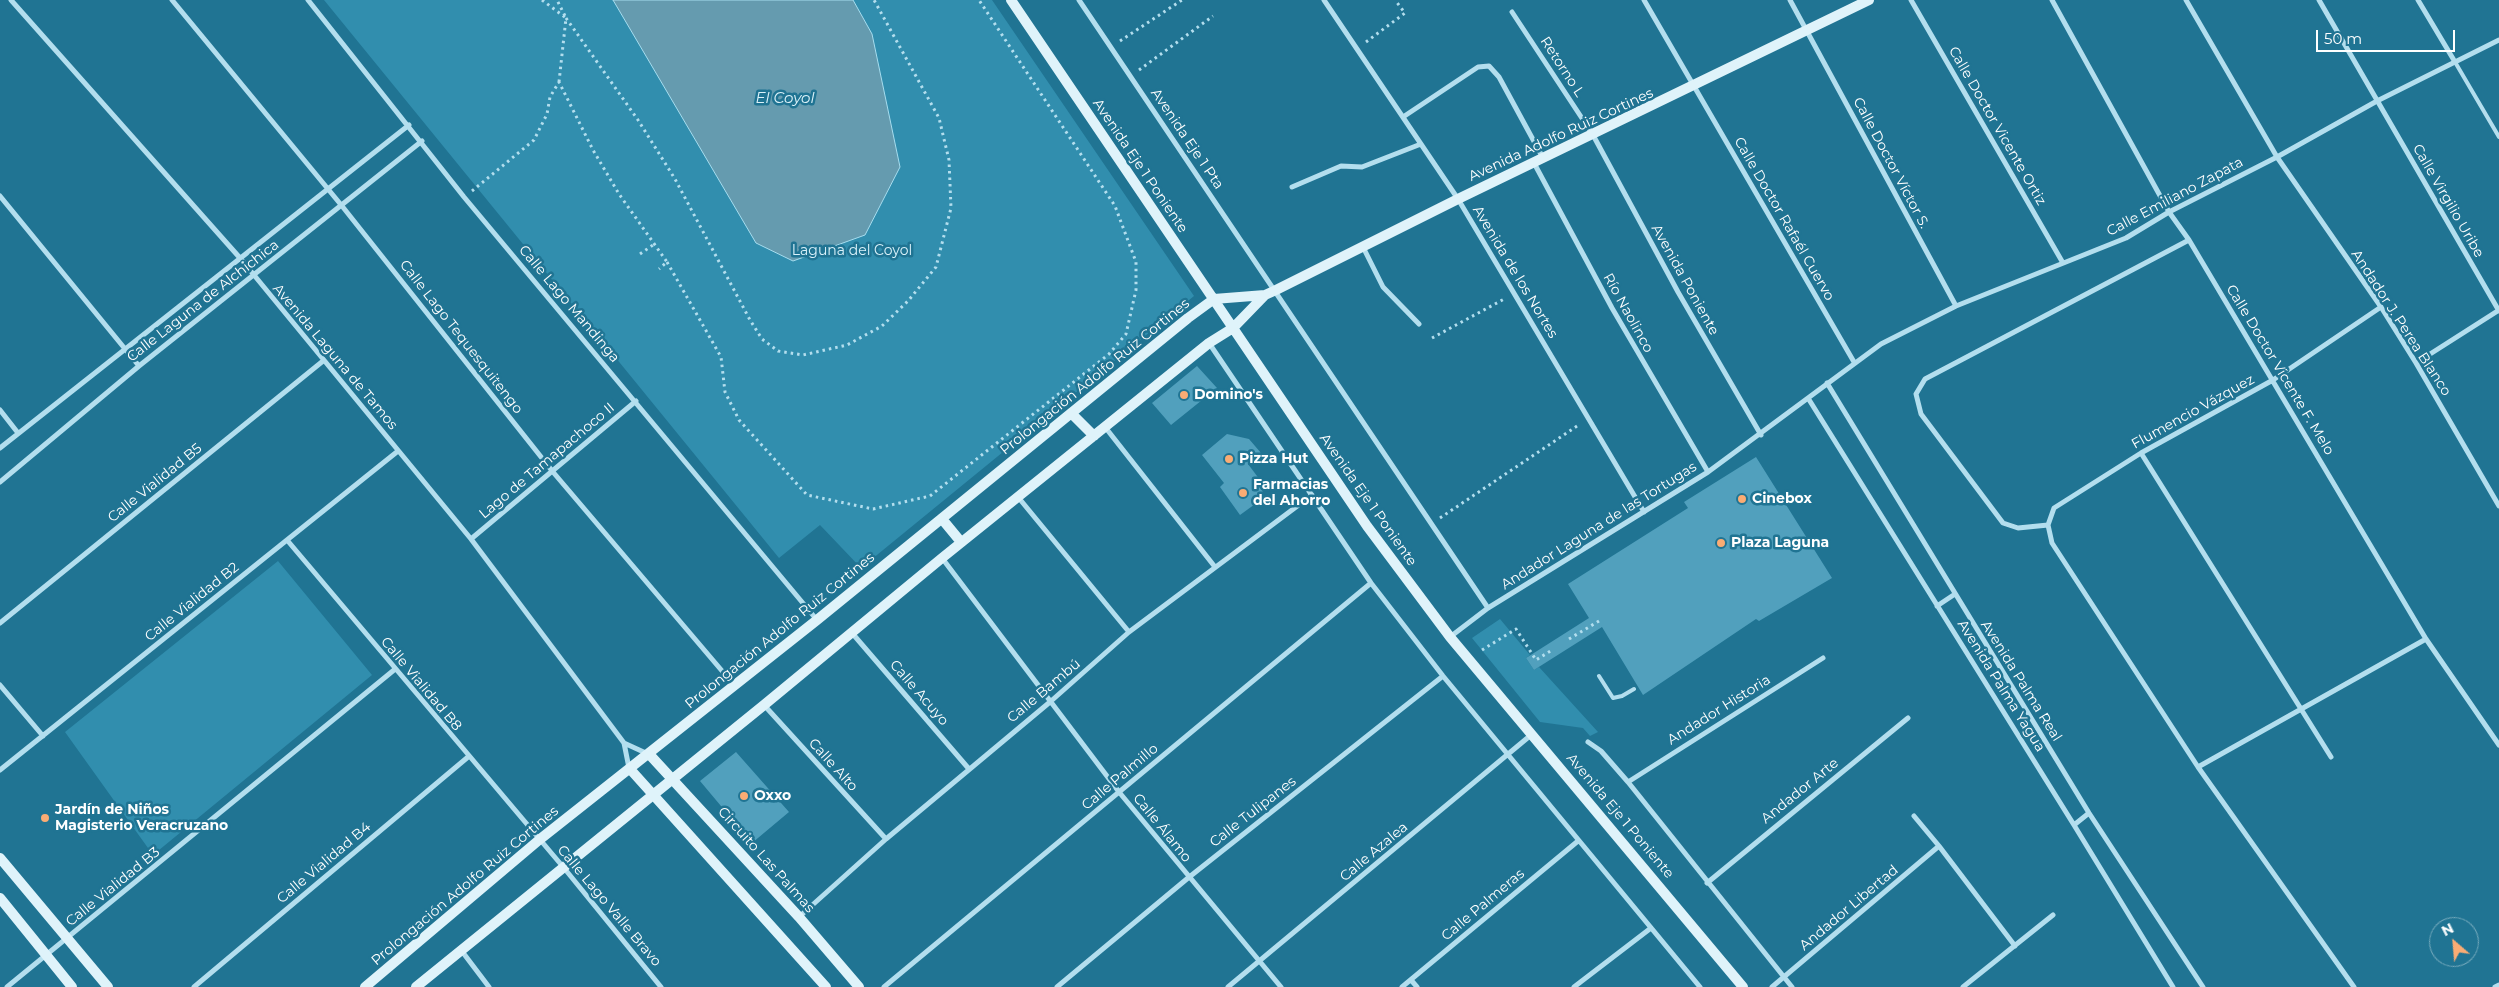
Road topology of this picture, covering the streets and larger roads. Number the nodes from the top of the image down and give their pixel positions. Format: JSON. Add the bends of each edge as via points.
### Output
{"nodes":[{"id":1,"x":11,"y":0,"type":"edge"},
{"id":2,"x":172,"y":0,"type":"edge"},
{"id":3,"x":308,"y":0,"type":"edge"},
{"id":4,"x":1011,"y":0,"type":"edge"},
{"id":5,"x":1079,"y":0,"type":"edge"},
{"id":6,"x":1324,"y":0,"type":"edge"},
{"id":7,"x":1644,"y":0,"type":"edge"},
{"id":8,"x":1790,"y":0,"type":"edge"},
{"id":9,"x":1869,"y":0,"type":"edge"},
{"id":10,"x":1911,"y":0,"type":"edge"},
{"id":11,"x":2052,"y":0,"type":"edge"},
{"id":12,"x":2186,"y":0,"type":"edge"},
{"id":13,"x":2319,"y":0,"type":"edge"},
{"id":14,"x":2418,"y":0,"type":"edge"},
{"id":15,"x":1512,"y":12,"type":"dead end"},
{"id":16,"x":1807,"y":31,"type":"junction"},
{"id":17,"x":2499,"y":40,"type":"edge"},
{"id":18,"x":2455,"y":62,"type":"junction"},
{"id":19,"x":1694,"y":86,"type":"junction"},
{"id":20,"x":2377,"y":101,"type":"junction"},
{"id":21,"x":1403,"y":117,"type":"junction"},
{"id":22,"x":409,"y":125,"type":"junction"},
{"id":23,"x":1593,"y":135,"type":"junction"},
{"id":24,"x":422,"y":141,"type":"junction"},
{"id":25,"x":1421,"y":144,"type":"junction"},
{"id":26,"x":2277,"y":157,"type":"junction"},
{"id":27,"x":1539,"y":160,"type":"junction"},
{"id":28,"x":1292,"y":187,"type":"dead end"},
{"id":29,"x":329,"y":189,"type":"junction"},
{"id":30,"x":0,"y":196,"type":"edge"},
{"id":31,"x":1458,"y":199,"type":"junction"},
{"id":32,"x":342,"y":206,"type":"junction"},
{"id":33,"x":2169,"y":212,"type":"junction"},
{"id":34,"x":2189,"y":240,"type":"junction"},
{"id":35,"x":1363,"y":247,"type":"junction"},
{"id":36,"x":240,"y":258,"type":"junction"},
{"id":37,"x":2063,"y":263,"type":"junction"},
{"id":38,"x":253,"y":275,"type":"junction"},
{"id":39,"x":1276,"y":290,"type":"junction"},
{"id":40,"x":1265,"y":295,"type":"junction"},
{"id":41,"x":1214,"y":299,"type":"junction"},
{"id":42,"x":1956,"y":306,"type":"junction"},
{"id":43,"x":2381,"y":307,"type":"junction"},
{"id":44,"x":2499,"y":310,"type":"edge"},
{"id":45,"x":1419,"y":324,"type":"dead end"},
{"id":46,"x":1234,"y":328,"type":"junction"},
{"id":47,"x":1209,"y":343,"type":"junction"},
{"id":48,"x":124,"y":349,"type":"junction"},
{"id":49,"x":323,"y":361,"type":"junction"},
{"id":50,"x":1854,"y":362,"type":"junction"},
{"id":51,"x":2416,"y":363,"type":"junction"},
{"id":52,"x":139,"y":366,"type":"junction"},
{"id":53,"x":2273,"y":380,"type":"junction"},
{"id":54,"x":1827,"y":383,"type":"junction"},
{"id":55,"x":1808,"y":398,"type":"junction"},
{"id":56,"x":636,"y":401,"type":"junction"},
{"id":57,"x":0,"y":410,"type":"edge"},
{"id":58,"x":1072,"y":413,"type":"junction"},
{"id":59,"x":1105,"y":427,"type":"junction"},
{"id":60,"x":18,"y":433,"type":"junction"},
{"id":61,"x":1760,"y":434,"type":"junction"},
{"id":62,"x":1094,"y":436,"type":"junction"},
{"id":63,"x":0,"y":448,"type":"edge"},
{"id":64,"x":398,"y":451,"type":"junction"},
{"id":65,"x":2141,"y":453,"type":"junction"},
{"id":66,"x":553,"y":472,"type":"junction"},
{"id":67,"x":1708,"y":472,"type":"junction"},
{"id":68,"x":0,"y":482,"type":"edge"},
{"id":69,"x":1312,"y":495,"type":"junction"},
{"id":70,"x":1018,"y":497,"type":"junction"},
{"id":71,"x":2499,"y":506,"type":"edge"},
{"id":72,"x":1644,"y":512,"type":"junction"},
{"id":73,"x":942,"y":519,"type":"junction"},
{"id":74,"x":2048,"y":525,"type":"junction"},
{"id":75,"x":471,"y":538,"type":"junction"},
{"id":76,"x":287,"y":540,"type":"junction"},
{"id":77,"x":961,"y":542,"type":"junction"},
{"id":78,"x":942,"y":558,"type":"junction"},
{"id":79,"x":1215,"y":567,"type":"junction"},
{"id":80,"x":1371,"y":583,"type":"junction"},
{"id":81,"x":1955,"y":594,"type":"junction"},
{"id":82,"x":1937,"y":606,"type":"junction"},
{"id":83,"x":1488,"y":608,"type":"junction"},
{"id":84,"x":817,"y":620,"type":"junction"},
{"id":85,"x":0,"y":623,"type":"edge"},
{"id":86,"x":1129,"y":632,"type":"junction"},
{"id":87,"x":852,"y":633,"type":"junction"},
{"id":88,"x":1450,"y":637,"type":"junction"},
{"id":89,"x":2426,"y":639,"type":"junction"},
{"id":90,"x":1823,"y":658,"type":"dead end"},
{"id":91,"x":394,"y":670,"type":"junction"},
{"id":92,"x":1442,"y":676,"type":"junction"},
{"id":93,"x":0,"y":685,"type":"edge"},
{"id":94,"x":735,"y":686,"type":"junction"},
{"id":95,"x":1050,"y":702,"type":"junction"},
{"id":96,"x":764,"y":705,"type":"junction"},
{"id":97,"x":2302,"y":709,"type":"junction"},
{"id":98,"x":1908,"y":718,"type":"dead end"},
{"id":99,"x":1533,"y":734,"type":"junction"},
{"id":100,"x":43,"y":736,"type":"junction"},
{"id":101,"x":1588,"y":742,"type":"dead end"},
{"id":102,"x":624,"y":743,"type":"junction"},
{"id":103,"x":2499,"y":745,"type":"edge"},
{"id":104,"x":649,"y":754,"type":"junction"},
{"id":105,"x":1509,"y":754,"type":"junction"},
{"id":106,"x":468,"y":757,"type":"junction"},
{"id":107,"x":2331,"y":757,"type":"dead end"},
{"id":108,"x":2198,"y":767,"type":"junction"},
{"id":109,"x":969,"y":768,"type":"junction"},
{"id":110,"x":630,"y":769,"type":"junction"},
{"id":111,"x":0,"y":770,"type":"edge"},
{"id":112,"x":674,"y":778,"type":"junction"},
{"id":113,"x":1628,"y":782,"type":"junction"},
{"id":114,"x":1119,"y":792,"type":"junction"},
{"id":115,"x":652,"y":795,"type":"junction"},
{"id":116,"x":2089,"y":814,"type":"junction"},
{"id":117,"x":1914,"y":816,"type":"dead end"},
{"id":118,"x":2074,"y":825,"type":"junction"},
{"id":119,"x":886,"y":839,"type":"junction"},
{"id":120,"x":539,"y":840,"type":"junction"},
{"id":121,"x":1578,"y":841,"type":"junction"},
{"id":122,"x":1939,"y":846,"type":"junction"},
{"id":123,"x":0,"y":858,"type":"edge"},
{"id":124,"x":564,"y":868,"type":"junction"},
{"id":125,"x":1188,"y":878,"type":"junction"},
{"id":126,"x":1707,"y":883,"type":"junction"},
{"id":127,"x":0,"y":898,"type":"edge"},
{"id":128,"x":2053,"y":915,"type":"dead end"},
{"id":129,"x":800,"y":917,"type":"junction"},
{"id":130,"x":1651,"y":928,"type":"junction"},
{"id":131,"x":66,"y":938,"type":"junction"},
{"id":132,"x":2014,"y":946,"type":"junction"},
{"id":133,"x":461,"y":950,"type":"junction"},
{"id":134,"x":46,"y":955,"type":"junction"},
{"id":135,"x":1258,"y":962,"type":"junction"},
{"id":136,"x":1784,"y":977,"type":"junction"},
{"id":137,"x":1411,"y":980,"type":"junction"},
{"id":138,"x":2499,"y":985,"type":"edge"},
{"id":139,"x":7,"y":987,"type":"edge"},
{"id":140,"x":72,"y":987,"type":"edge"},
{"id":141,"x":108,"y":987,"type":"edge"},
{"id":142,"x":194,"y":987,"type":"edge"},
{"id":143,"x":365,"y":987,"type":"edge"},
{"id":144,"x":416,"y":987,"type":"edge"},
{"id":145,"x":489,"y":987,"type":"edge"},
{"id":146,"x":661,"y":987,"type":"edge"},
{"id":147,"x":826,"y":987,"type":"edge"},
{"id":148,"x":859,"y":987,"type":"edge"},
{"id":149,"x":884,"y":987,"type":"edge"},
{"id":150,"x":1057,"y":987,"type":"edge"},
{"id":151,"x":1228,"y":987,"type":"edge"},
{"id":152,"x":1281,"y":987,"type":"edge"},
{"id":153,"x":1402,"y":987,"type":"edge"},
{"id":154,"x":1416,"y":987,"type":"edge"},
{"id":155,"x":1574,"y":987,"type":"edge"},
{"id":156,"x":1700,"y":987,"type":"edge"},
{"id":157,"x":1743,"y":987,"type":"edge"},
{"id":158,"x":1772,"y":987,"type":"edge"},
{"id":159,"x":1792,"y":987,"type":"edge"},
{"id":160,"x":1962,"y":987,"type":"edge"},
{"id":161,"x":2173,"y":987,"type":"edge"},
{"id":162,"x":2203,"y":987,"type":"edge"},
{"id":163,"x":2354,"y":987,"type":"edge"},
{"id":164,"x":2496,"y":987,"type":"edge"}],
"edges":[{"from":1,"to":36,"type":"street","name":"Avenida Laguna de Tamos"},
{"from":2,"to":29,"type":"street","name":"Calle Lago Tequesquitengo"},
{"from":3,"to":22,"type":"street","name":"Calle Lago Mandinga"},
{"from":4,"to":41,"type":"street","name":"Avenida Eje 1 Poniente"},
{"from":5,"to":39,"type":"street","name":"Avenida Eje 1 Pta"},
{"from":6,"to":21,"type":"street","name":"Avenida de los Nortes"},
{"from":7,"to":19,"type":"street","name":"Calle Doctor Rafaél Cuervo"},
{"from":8,"to":16,"type":"street","name":"Calle Doctor Víctor S."},
{"from":9,"to":16,"type":"street","name":"Avenida Adolfo Ruiz Cortines"},
{"from":10,"to":37,"type":"street","name":"Calle Doctor Vicente Ortiz"},
{"from":11,"to":33,"type":"street","name":"Calle Doctor Vicente F. Melo"},
{"from":12,"to":26,"type":"street","name":"Andador J. Perea Blanco"},
{"from":13,"to":20,"type":"street","name":"Calle Virgilio Uribe"},
{"from":14,"to":18,"type":"street"},
{"from":15,"to":23,"type":"street","name":"Retorno L"},
{"from":16,"to":19,"type":"street","name":"Avenida Adolfo Ruiz Cortines"},
{"from":16,"to":42,"type":"street","name":"Calle Doctor Víctor S."},
{"from":17,"to":18,"type":"street","name":"Calle Emiliano Zapata"},
{"from":18,"to":20,"type":"street","name":"Calle Emiliano Zapata"},
{"from":19,"to":23,"type":"street","name":"Avenida Adolfo Ruiz Cortines"},
{"from":19,"to":50,"type":"street","name":"Calle Doctor Rafaél Cuervo"},
{"from":20,"to":26,"type":"street","name":"Calle Emiliano Zapata"},
{"from":20,"to":44,"type":"street","name":"Calle Virgilio Uribe"},
{"from":21,"to":25,"type":"street","name":"Avenida de los Nortes"},
{"from":21,"to":27,"type":"street","name":"Río Naolinco","via":[[1478,67],[1489,66],[1499,77]]},
{"from":22,"to":24,"type":"street","name":"Calle Lago Mandinga"},
{"from":22,"to":29,"type":"street","name":"Calle Laguna de Alchichica"},
{"from":23,"to":27,"type":"street","name":"Avenida Adolfo Ruiz Cortines"},
{"from":23,"to":61,"type":"street","name":"Avenida Poniente"},
{"from":24,"to":32,"type":"street","name":"Calle Laguna de Alchichica"},
{"from":24,"to":56,"type":"street","name":"Calle Lago Mandinga","via":[[464,198]]},
{"from":25,"to":28,"type":"street","via":[[1362,167],[1341,166]]},
{"from":25,"to":31,"type":"street","name":"Avenida de los Nortes"},
{"from":26,"to":33,"type":"street","name":"Calle Emiliano Zapata"},
{"from":26,"to":43,"type":"street","name":"Andador J. Perea Blanco"},
{"from":27,"to":31,"type":"street","name":"Avenida Adolfo Ruiz Cortines"},
{"from":27,"to":67,"type":"street","name":"Río Naolinco","via":[[1612,308]]},
{"from":29,"to":32,"type":"street","name":"Calle Lago Tequesquitengo"},
{"from":29,"to":36,"type":"street","name":"Calle Laguna de Alchichica"},
{"from":30,"to":48,"type":"street"},
{"from":31,"to":35,"type":"street","name":"Avenida Adolfo Ruiz Cortines"},
{"from":31,"to":72,"type":"street","name":"Avenida de los Nortes"},
{"from":32,"to":38,"type":"street","name":"Calle Laguna de Alchichica"},
{"from":32,"to":66,"type":"street","name":"Calle Lago Tequesquitengo"},
{"from":33,"to":34,"type":"street","name":"Calle Doctor Vicente F. Melo"},
{"from":33,"to":37,"type":"street","name":"Calle Emiliano Zapata","via":[[2126,238]]},
{"from":34,"to":53,"type":"street","name":"Calle Doctor Vicente F. Melo"},
{"from":34,"to":74,"type":"street","via":[[1924,379],[1916,394],[1921,414],[2003,522],[2018,528]]},
{"from":35,"to":39,"type":"street","name":"Avenida Adolfo Ruiz Cortines"},
{"from":35,"to":45,"type":"street","via":[[1383,287]]},
{"from":36,"to":38,"type":"street","name":"Avenida Laguna de Tamos"},
{"from":36,"to":48,"type":"street","name":"Calle Laguna de Alchichica"},
{"from":37,"to":42,"type":"street","name":"Calle Emiliano Zapata"},
{"from":38,"to":49,"type":"street","name":"Avenida Laguna de Tamos"},
{"from":38,"to":52,"type":"street","name":"Calle Laguna de Alchichica"},
{"from":39,"to":40,"type":"street","name":"Avenida Adolfo Ruiz Cortines"},
{"from":39,"to":83,"type":"street","name":"Avenida Eje 1 Pta"},
{"from":40,"to":41,"type":"street","name":"Avenida Adolfo Ruiz Cortines"},
{"from":40,"to":46,"type":"street","name":"Avenida Adolfo Ruiz Cortines"},
{"from":41,"to":46,"type":"street","name":"Avenida Eje 1 Poniente"},
{"from":41,"to":58,"type":"street","name":"Prolongación Adolfo Ruiz Cortines"},
{"from":42,"to":50,"type":"street","name":"Calle Emiliano Zapata","via":[[1915,324]]},
{"from":43,"to":51,"type":"street","name":"Andador J. Perea Blanco"},
{"from":43,"to":53,"type":"street","name":"Flumencio Vázquez"},
{"from":44,"to":51,"type":"street"},
{"from":46,"to":47,"type":"street"},
{"from":46,"to":88,"type":"street","name":"Avenida Eje 1 Poniente","via":[[1367,526]]},
{"from":47,"to":59,"type":"street"},
{"from":47,"to":69,"type":"street"},
{"from":48,"to":52,"type":"street"},
{"from":48,"to":60,"type":"street","name":"Calle Laguna de Alchichica"},
{"from":49,"to":64,"type":"street","name":"Avenida Laguna de Tamos"},
{"from":49,"to":85,"type":"street","name":"Calle Vialidad B5"},
{"from":50,"to":54,"type":"street","name":"Calle Emiliano Zapata"},
{"from":51,"to":71,"type":"street","name":"Andador J. Perea Blanco"},
{"from":52,"to":68,"type":"street","name":"Calle Laguna de Alchichica"},
{"from":53,"to":65,"type":"street","name":"Flumencio Vázquez"},
{"from":53,"to":89,"type":"street","name":"Calle Doctor Vicente F. Melo"},
{"from":54,"to":55,"type":"street","name":"Calle Emiliano Zapata"},
{"from":54,"to":81,"type":"street","name":"Avenida Palma Real"},
{"from":55,"to":61,"type":"street","name":"Calle Emiliano Zapata"},
{"from":55,"to":82,"type":"street","name":"Avenida Palma Yagua"},
{"from":56,"to":66,"type":"street","name":"Lago de Tamapachoco II"},
{"from":56,"to":84,"type":"street","name":"Calle Lago Mandinga"},
{"from":57,"to":60,"type":"street"},
{"from":58,"to":62,"type":"street"},
{"from":58,"to":73,"type":"street","name":"Prolongación Adolfo Ruiz Cortines"},
{"from":59,"to":62,"type":"street"},
{"from":59,"to":79,"type":"street"},
{"from":60,"to":63,"type":"street","name":"Calle Laguna de Alchichica"},
{"from":61,"to":67,"type":"street","name":"Andador Laguna de las Tortugas"},
{"from":62,"to":70,"type":"street"},
{"from":64,"to":75,"type":"street","name":"Avenida Laguna de Tamos"},
{"from":64,"to":76,"type":"street","name":"Calle Vialidad B2"},
{"from":65,"to":74,"type":"street","name":"Flumencio Vázquez","via":[[2054,508]]},
{"from":65,"to":97,"type":"street"},
{"from":66,"to":75,"type":"street","name":"Lago de Tamapachoco II"},
{"from":66,"to":94,"type":"street","name":"Calle Lago Tequesquitengo"},
{"from":67,"to":72,"type":"street","name":"Andador Laguna de las Tortugas"},
{"from":69,"to":79,"type":"street","name":"Calle Bambú"},
{"from":69,"to":80,"type":"street"},
{"from":70,"to":77,"type":"street"},
{"from":70,"to":86,"type":"street"},
{"from":72,"to":83,"type":"street","name":"Andador Laguna de las Tortugas"},
{"from":73,"to":77,"type":"street"},
{"from":73,"to":84,"type":"street","name":"Prolongación Adolfo Ruiz Cortines"},
{"from":74,"to":108,"type":"street","via":[[2052,543]]},
{"from":75,"to":102,"type":"street","name":"Avenida Laguna de Tamos"},
{"from":76,"to":91,"type":"street","name":"Calle Vialidad B8"},
{"from":76,"to":100,"type":"street","name":"Calle Vialidad B2"},
{"from":77,"to":78,"type":"street"},
{"from":78,"to":87,"type":"street"},
{"from":78,"to":95,"type":"street","name":"Calle Álamo"},
{"from":79,"to":86,"type":"street","name":"Calle Bambú"},
{"from":80,"to":92,"type":"street"},
{"from":80,"to":114,"type":"street","name":"Calle Palmillo"},
{"from":81,"to":82,"type":"street"},
{"from":81,"to":116,"type":"street","name":"Avenida Palma Real"},
{"from":82,"to":118,"type":"street","name":"Avenida Palma Yagua"},
{"from":83,"to":88,"type":"street","name":"Andador Laguna de las Tortugas"},
{"from":84,"to":94,"type":"street","name":"Prolongación Adolfo Ruiz Cortines"},
{"from":86,"to":95,"type":"street","name":"Calle Bambú"},
{"from":87,"to":96,"type":"street"},
{"from":87,"to":109,"type":"street","name":"Calle Acuyo"},
{"from":88,"to":99,"type":"street","name":"Avenida Eje 1 Poniente"},
{"from":89,"to":97,"type":"street"},
{"from":89,"to":103,"type":"street","name":"Calle Doctor Vicente F. Melo"},
{"from":90,"to":113,"type":"street","name":"Andador Historia"},
{"from":91,"to":106,"type":"street","name":"Calle Vialidad B8"},
{"from":91,"to":131,"type":"street","name":"Calle Vialidad B3"},
{"from":92,"to":105,"type":"street"},
{"from":92,"to":125,"type":"street","name":"Calle Tulipanes"},
{"from":93,"to":100,"type":"street"},
{"from":94,"to":104,"type":"street","name":"Prolongación Adolfo Ruiz Cortines"},
{"from":95,"to":109,"type":"street","name":"Calle Bambú"},
{"from":95,"to":114,"type":"street","name":"Calle Álamo"},
{"from":96,"to":112,"type":"street"},
{"from":96,"to":119,"type":"street","name":"Calle Alto"},
{"from":97,"to":107,"type":"street"},
{"from":97,"to":108,"type":"street"},
{"from":98,"to":126,"type":"street","name":"Andador Arte"},
{"from":99,"to":105,"type":"street","name":"Calle Azalea"},
{"from":99,"to":157,"type":"street","name":"Avenida Eje 1 Poniente"},
{"from":100,"to":111,"type":"street","name":"Calle Vialidad B2"},
{"from":101,"to":113,"type":"street","name":"Avenida Eje 1 Poniente","via":[[1601,751]]},
{"from":102,"to":104,"type":"street","name":"Avenida Laguna de Tamos"},
{"from":102,"to":110,"type":"street","name":"Avenida Laguna de Tamos"},
{"from":104,"to":110,"type":"street","name":"Prolongación Adolfo Ruiz Cortines"},
{"from":104,"to":112,"type":"street","name":"Circuito Las Palmas"},
{"from":105,"to":121,"type":"street"},
{"from":105,"to":135,"type":"street","name":"Calle Azalea"},
{"from":106,"to":120,"type":"street","name":"Calle Vialidad B8"},
{"from":106,"to":142,"type":"street","name":"Calle Vialidad B4"},
{"from":108,"to":163,"type":"street"},
{"from":109,"to":119,"type":"street","name":"Calle Bambú"},
{"from":110,"to":115,"type":"street"},
{"from":110,"to":120,"type":"street","name":"Prolongación Adolfo Ruiz Cortines"},
{"from":112,"to":115,"type":"street"},
{"from":112,"to":129,"type":"street","name":"Circuito Las Palmas"},
{"from":113,"to":126,"type":"street","name":"Avenida Eje 1 Poniente"},
{"from":114,"to":125,"type":"street","name":"Calle Álamo"},
{"from":114,"to":149,"type":"street","name":"Calle Palmillo"},
{"from":115,"to":124,"type":"street"},
{"from":115,"to":147,"type":"street"},
{"from":116,"to":118,"type":"street"},
{"from":116,"to":162,"type":"street","name":"Avenida Palma Real"},
{"from":117,"to":122,"type":"street"},
{"from":118,"to":161,"type":"street","name":"Avenida Palma Yagua"},
{"from":119,"to":129,"type":"street","name":"Calle Bambú"},
{"from":120,"to":124,"type":"street","name":"Calle Lago Valle Bravo"},
{"from":120,"to":143,"type":"street","name":"Prolongación Adolfo Ruiz Cortines"},
{"from":121,"to":130,"type":"street"},
{"from":121,"to":137,"type":"street","name":"Calle Palmeras"},
{"from":122,"to":132,"type":"street"},
{"from":122,"to":136,"type":"street","name":"Andador Libertad"},
{"from":123,"to":131,"type":"street"},
{"from":124,"to":133,"type":"street"},
{"from":124,"to":146,"type":"street","name":"Calle Lago Valle Bravo"},
{"from":125,"to":135,"type":"street","name":"Calle Álamo"},
{"from":125,"to":150,"type":"street","name":"Calle Tulipanes"},
{"from":126,"to":136,"type":"street","name":"Avenida Eje 1 Poniente"},
{"from":127,"to":134,"type":"street"},
{"from":128,"to":132,"type":"street"},
{"from":129,"to":148,"type":"street","name":"Circuito Las Palmas"},
{"from":130,"to":155,"type":"street"},
{"from":130,"to":156,"type":"street"},
{"from":131,"to":134,"type":"street","name":"Calle Vialidad B3"},
{"from":131,"to":141,"type":"street"},
{"from":132,"to":160,"type":"street"},
{"from":133,"to":144,"type":"street"},
{"from":133,"to":145,"type":"street"},
{"from":134,"to":139,"type":"street","name":"Calle Vialidad B3"},
{"from":134,"to":140,"type":"street"},
{"from":135,"to":151,"type":"street","name":"Calle Azalea"},
{"from":135,"to":152,"type":"street","name":"Calle Álamo"},
{"from":136,"to":158,"type":"street","name":"Andador Libertad"},
{"from":136,"to":159,"type":"street","name":"Avenida Eje 1 Poniente"},
{"from":137,"to":153,"type":"street","name":"Calle Palmeras"},
{"from":137,"to":154,"type":"street"},
{"from":138,"to":164,"type":"street"}]}
